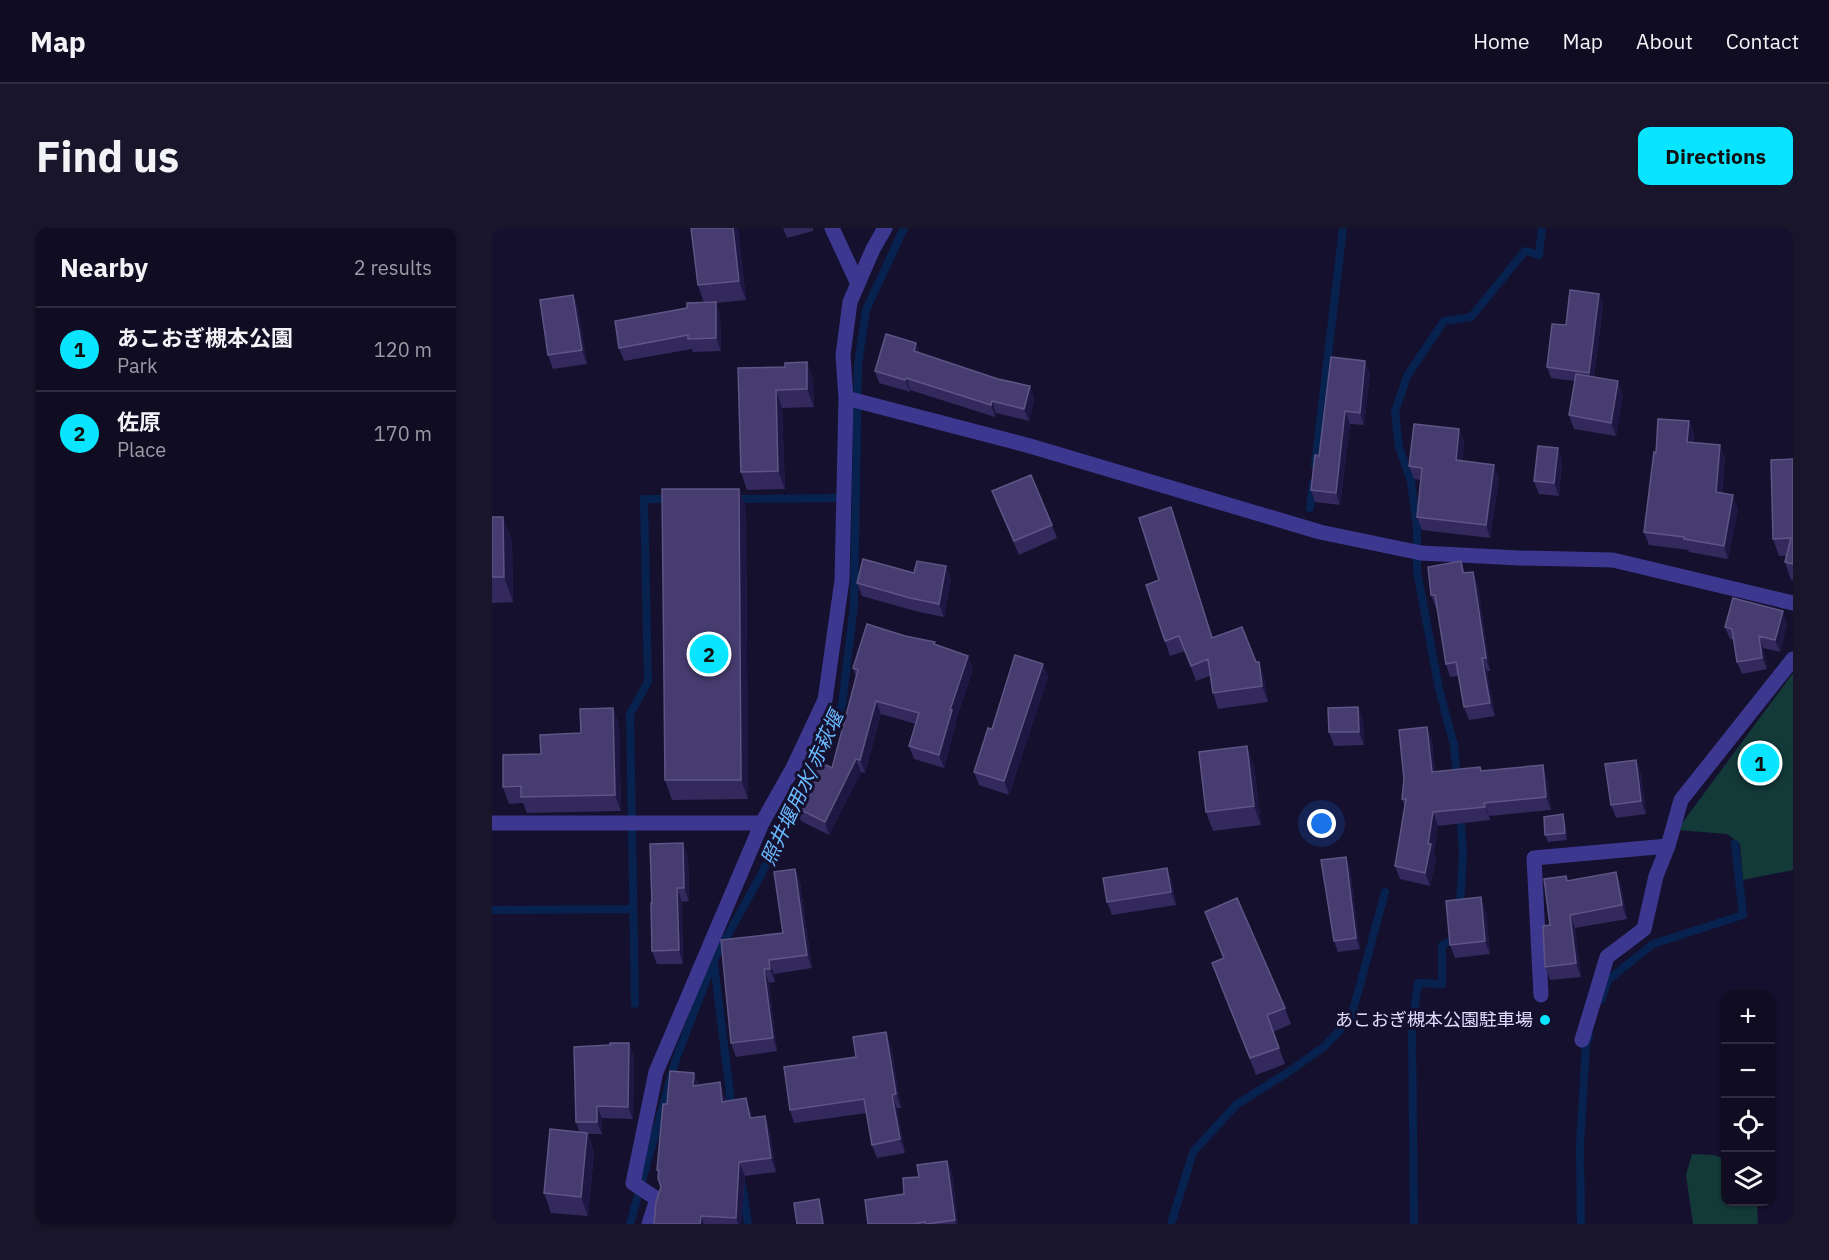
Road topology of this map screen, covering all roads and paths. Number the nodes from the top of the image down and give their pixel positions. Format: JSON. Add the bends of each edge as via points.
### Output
{"nodes":[{"id":1,"x":832,"y":228,"type":"edge"},
{"id":2,"x":885,"y":228,"type":"edge"},
{"id":3,"x":858,"y":284,"type":"junction"},
{"id":4,"x":846,"y":398,"type":"junction"},
{"id":5,"x":1793,"y":603,"type":"edge"},
{"id":6,"x":1793,"y":659,"type":"edge"},
{"id":7,"x":492,"y":823,"type":"edge"},
{"id":8,"x":762,"y":823,"type":"junction"},
{"id":9,"x":1668,"y":846,"type":"junction"},
{"id":10,"x":1541,"y":995,"type":"dead end"},
{"id":11,"x":1582,"y":1040,"type":"dead end"},
{"id":12,"x":649,"y":1224,"type":"edge"}],
"edges":[{"from":1,"to":3,"type":"street"},
{"from":2,"to":3,"type":"street"},
{"from":3,"to":4,"type":"street","via":[[850,303],[843,356]]},
{"from":4,"to":5,"type":"street","via":[[1030,446],[1320,532],[1421,553],[1613,560]]},
{"from":4,"to":8,"type":"street","via":[[842,580],[825,700]]},
{"from":6,"to":9,"type":"street","via":[[1681,800]]},
{"from":7,"to":8,"type":"street"},
{"from":8,"to":12,"type":"street","via":[[656,1072],[633,1183],[657,1200]]},
{"from":9,"to":10,"type":"street","via":[[1533,858]]},
{"from":9,"to":11,"type":"street","via":[[1656,876],[1644,929],[1607,957]]}]}
